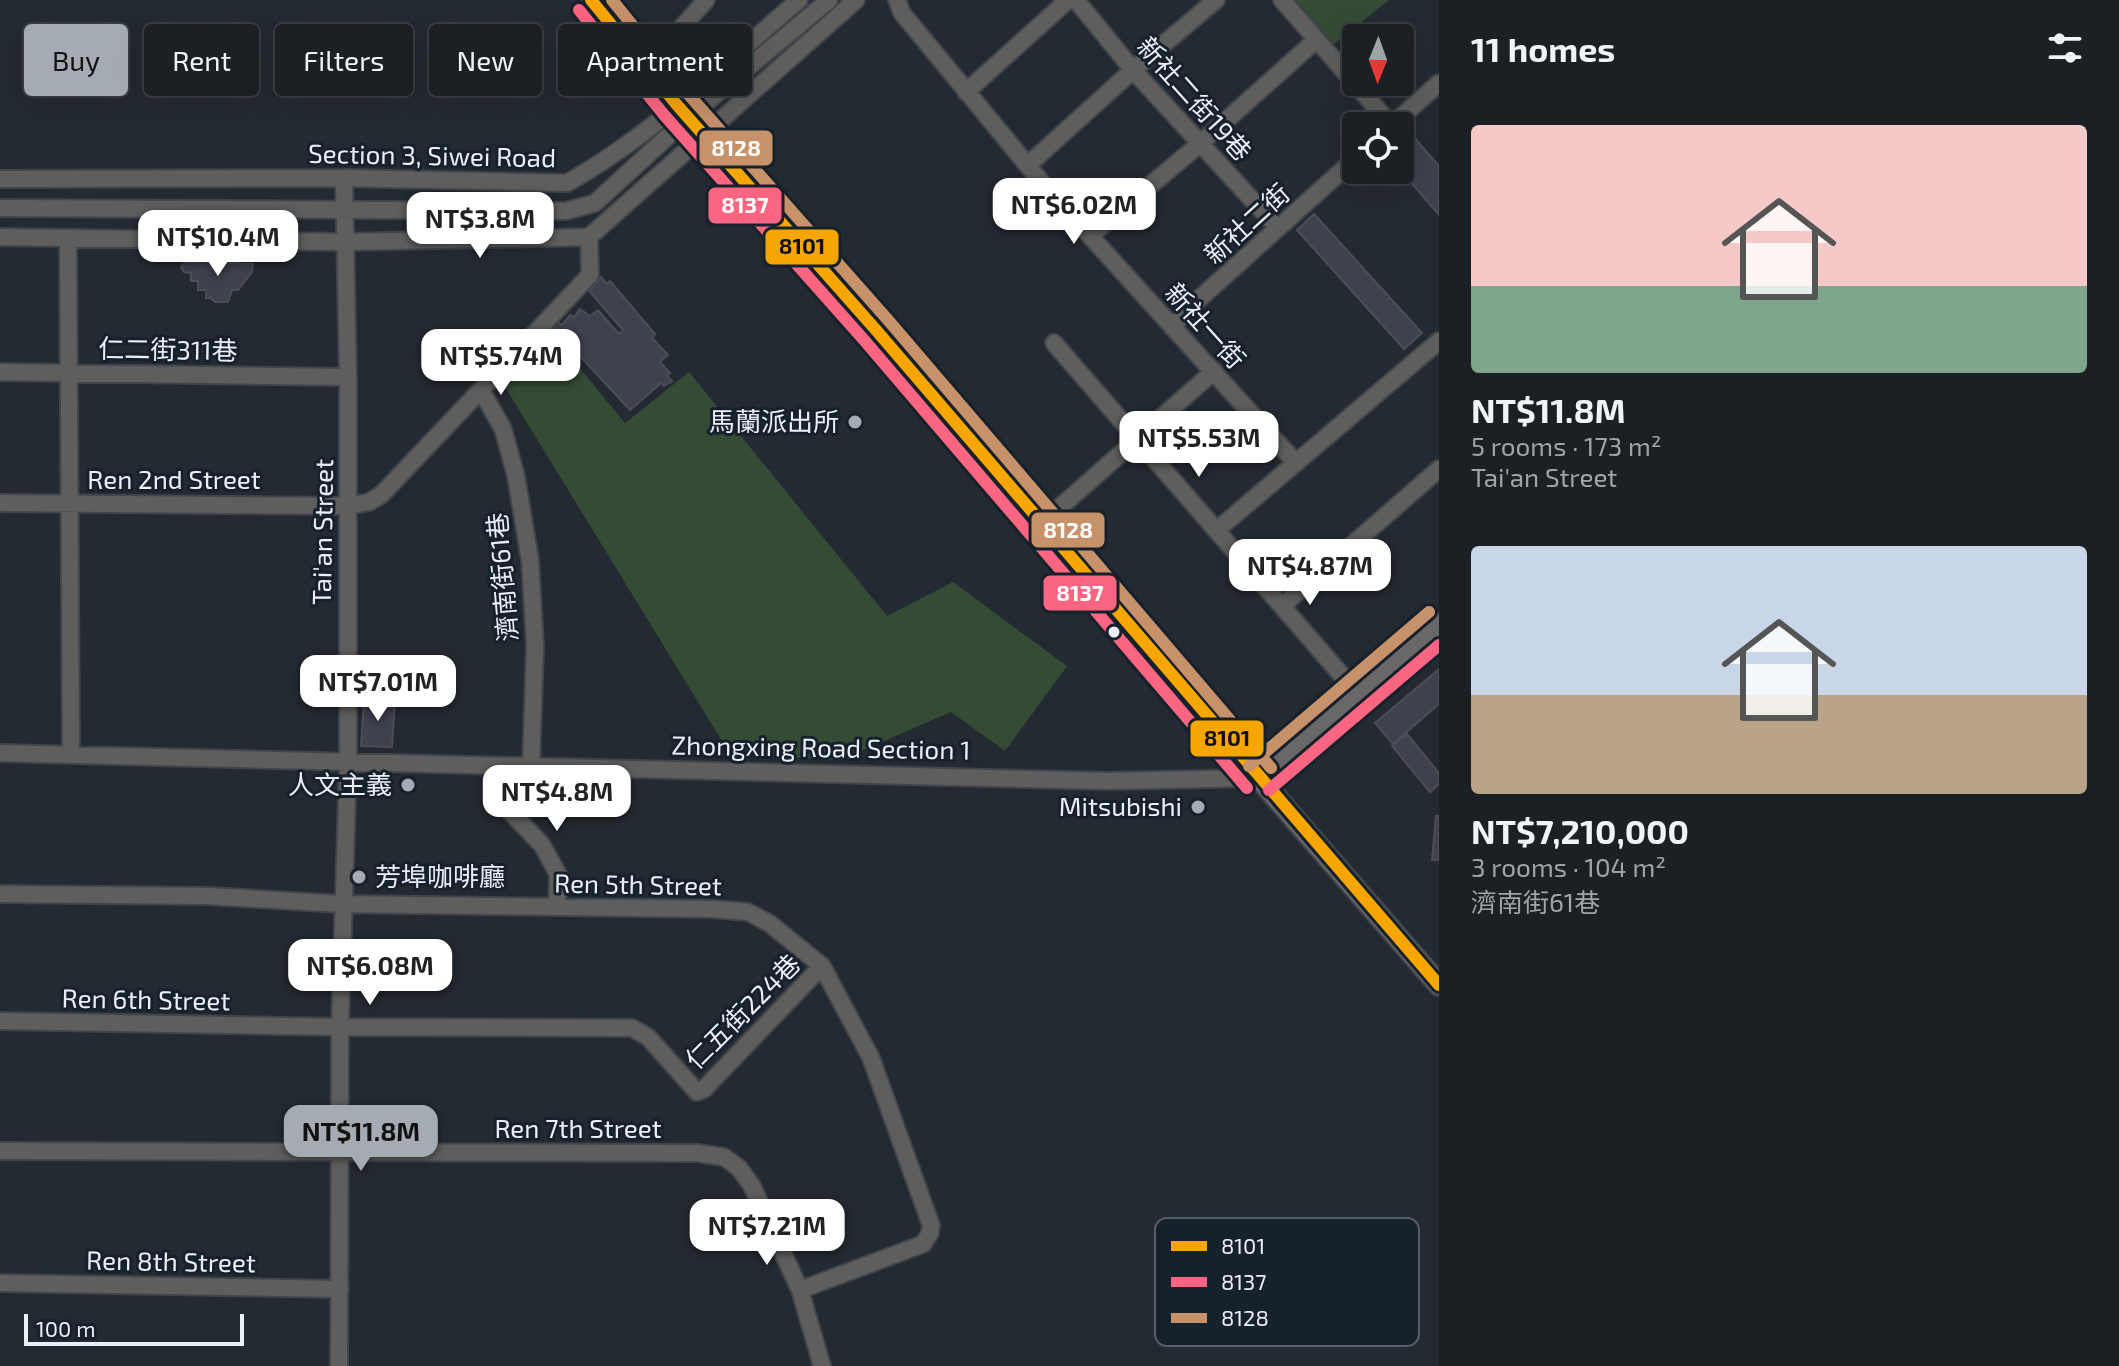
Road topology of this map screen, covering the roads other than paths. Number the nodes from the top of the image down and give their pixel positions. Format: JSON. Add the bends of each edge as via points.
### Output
{"nodes":[{"id":1,"x":591,"y":0,"type":"edge"},
{"id":2,"x":706,"y":0,"type":"edge"},
{"id":3,"x":799,"y":0,"type":"edge"},
{"id":4,"x":829,"y":0,"type":"edge"},
{"id":5,"x":856,"y":0,"type":"edge"},
{"id":6,"x":897,"y":0,"type":"edge"},
{"id":7,"x":1068,"y":0,"type":"edge"},
{"id":8,"x":1076,"y":0,"type":"edge"},
{"id":9,"x":1216,"y":0,"type":"edge"},
{"id":10,"x":1282,"y":0,"type":"edge"},
{"id":11,"x":611,"y":24,"type":"edge"},
{"id":12,"x":685,"y":24,"type":"edge"},
{"id":13,"x":1316,"y":40,"type":"junction"},
{"id":14,"x":1133,"y":70,"type":"junction"},
{"id":15,"x":1439,"y":83,"type":"edge"},
{"id":16,"x":966,"y":92,"type":"junction"},
{"id":17,"x":671,"y":96,"type":"edge"},
{"id":18,"x":683,"y":111,"type":"junction"},
{"id":19,"x":1380,"y":112,"type":"edge"},
{"id":20,"x":1407,"y":112,"type":"edge"},
{"id":21,"x":704,"y":135,"type":"junction"},
{"id":22,"x":1202,"y":142,"type":"junction"},
{"id":23,"x":1028,"y":165,"type":"junction"},
{"id":24,"x":1342,"y":171,"type":"edge"},
{"id":25,"x":344,"y":178,"type":"junction"},
{"id":26,"x":0,"y":179,"type":"edge"},
{"id":27,"x":0,"y":208,"type":"edge"},
{"id":28,"x":345,"y":211,"type":"junction"},
{"id":29,"x":1278,"y":228,"type":"junction"},
{"id":30,"x":1091,"y":235,"type":"junction"},
{"id":31,"x":0,"y":237,"type":"edge"},
{"id":32,"x":589,"y":237,"type":"junction"},
{"id":33,"x":68,"y":238,"type":"junction"},
{"id":34,"x":344,"y":242,"type":"junction"},
{"id":35,"x":1172,"y":327,"type":"junction"},
{"id":36,"x":1439,"y":341,"type":"edge"},
{"id":37,"x":1054,"y":343,"type":"dead end"},
{"id":38,"x":1214,"y":371,"type":"junction"},
{"id":39,"x":0,"y":372,"type":"edge"},
{"id":40,"x":70,"y":373,"type":"junction"},
{"id":41,"x":348,"y":377,"type":"junction"},
{"id":42,"x":481,"y":390,"type":"junction"},
{"id":43,"x":1137,"y":439,"type":"junction"},
{"id":44,"x":1296,"y":463,"type":"junction"},
{"id":45,"x":1439,"y":469,"type":"edge"},
{"id":46,"x":0,"y":503,"type":"edge"},
{"id":47,"x":71,"y":504,"type":"junction"},
{"id":48,"x":347,"y":506,"type":"junction"},
{"id":49,"x":1041,"y":524,"type":"junction"},
{"id":50,"x":1217,"y":530,"type":"junction"},
{"id":51,"x":1282,"y":606,"type":"junction"},
{"id":52,"x":1439,"y":624,"type":"edge"},
{"id":53,"x":1358,"y":694,"type":"junction"},
{"id":54,"x":0,"y":753,"type":"edge"},
{"id":55,"x":71,"y":755,"type":"junction"},
{"id":56,"x":348,"y":763,"type":"junction"},
{"id":57,"x":502,"y":767,"type":"junction"},
{"id":58,"x":531,"y":767,"type":"junction"},
{"id":59,"x":1259,"y":778,"type":"junction"},
{"id":60,"x":0,"y":894,"type":"edge"},
{"id":61,"x":342,"y":904,"type":"junction"},
{"id":62,"x":557,"y":907,"type":"junction"},
{"id":63,"x":822,"y":966,"type":"junction"},
{"id":64,"x":1439,"y":985,"type":"edge"},
{"id":65,"x":0,"y":1021,"type":"edge"},
{"id":66,"x":340,"y":1027,"type":"junction"},
{"id":67,"x":697,"y":1092,"type":"joint"},
{"id":68,"x":0,"y":1151,"type":"edge"},
{"id":69,"x":341,"y":1153,"type":"junction"},
{"id":70,"x":0,"y":1283,"type":"edge"},
{"id":71,"x":340,"y":1289,"type":"junction"},
{"id":72,"x":800,"y":1290,"type":"junction"},
{"id":73,"x":339,"y":1366,"type":"edge"},
{"id":74,"x":822,"y":1366,"type":"edge"}],
"edges":[{"from":1,"to":11,"type":"street"},
{"from":2,"to":12,"type":"street"},
{"from":3,"to":18,"type":"street","name":"Section 3, Siwei Road"},
{"from":4,"to":18,"type":"street","name":"Section 3, Siwei Road"},
{"from":5,"to":21,"type":"street"},
{"from":6,"to":16,"type":"street","name":"新社一街"},
{"from":7,"to":16,"type":"street"},
{"from":8,"to":14,"type":"street","name":"新社二街19巷"},
{"from":9,"to":14,"type":"street"},
{"from":10,"to":13,"type":"street"},
{"from":13,"to":19,"type":"street"},
{"from":13,"to":22,"type":"street"},
{"from":14,"to":22,"type":"street","name":"新社二街19巷"},
{"from":14,"to":23,"type":"street"},
{"from":15,"to":20,"type":"street"},
{"from":16,"to":23,"type":"street","name":"新社一街"},
{"from":17,"to":18,"type":"street"},
{"from":18,"to":21,"type":"street"},
{"from":18,"to":25,"type":"street","name":"Section 3, Siwei Road","via":[[567,183]]},
{"from":18,"to":28,"type":"street","name":"Section 3, Siwei Road","via":[[595,203],[566,211]]},
{"from":21,"to":32,"type":"street"},
{"from":21,"to":49,"type":"street"},
{"from":22,"to":29,"type":"street","name":"新社二街19巷"},
{"from":22,"to":30,"type":"street"},
{"from":23,"to":30,"type":"street","name":"新社一街"},
{"from":24,"to":29,"type":"street","name":"新社二街"},
{"from":25,"to":26,"type":"street","name":"Section 3, Siwei Road"},
{"from":25,"to":28,"type":"street","name":"Tai'an Street"},
{"from":27,"to":28,"type":"street","name":"Section 3, Siwei Road"},
{"from":28,"to":34,"type":"street","name":"Tai'an Street"},
{"from":29,"to":35,"type":"street","name":"新社二街"},
{"from":30,"to":35,"type":"street","name":"新社一街"},
{"from":31,"to":33,"type":"street"},
{"from":32,"to":34,"type":"street"},
{"from":32,"to":42,"type":"street","via":[[590,275]]},
{"from":33,"to":34,"type":"street"},
{"from":33,"to":40,"type":"street"},
{"from":34,"to":41,"type":"street","name":"Tai'an Street"},
{"from":35,"to":38,"type":"street","name":"新社一街"},
{"from":36,"to":44,"type":"street"},
{"from":37,"to":43,"type":"street"},
{"from":38,"to":43,"type":"street"},
{"from":38,"to":44,"type":"street","name":"新社一街"},
{"from":39,"to":40,"type":"street"},
{"from":40,"to":41,"type":"street","name":"仁二街311巷"},
{"from":40,"to":47,"type":"street","name":"仁二街311巷"},
{"from":41,"to":48,"type":"street","name":"Tai'an Street"},
{"from":42,"to":48,"type":"street","via":[[381,495]]},
{"from":42,"to":58,"type":"street","name":"濟南街61巷","via":[[503,429],[530,560],[535,646]]},
{"from":43,"to":49,"type":"street"},
{"from":43,"to":50,"type":"street"},
{"from":44,"to":50,"type":"street"},
{"from":45,"to":51,"type":"street"},
{"from":46,"to":47,"type":"street","name":"Ren 2nd Street"},
{"from":47,"to":48,"type":"street","name":"Ren 2nd Street"},
{"from":47,"to":55,"type":"street","name":"仁二街311巷"},
{"from":48,"to":56,"type":"street","name":"Tai'an Street"},
{"from":49,"to":59,"type":"street"},
{"from":50,"to":51,"type":"street"},
{"from":51,"to":53,"type":"street"},
{"from":52,"to":53,"type":"main road"},
{"from":53,"to":59,"type":"main road"},
{"from":54,"to":55,"type":"street","name":"Zhongxing Road Section 1"},
{"from":55,"to":56,"type":"street","name":"Zhongxing Road Section 1"},
{"from":56,"to":57,"type":"street","name":"Zhongxing Road Section 1"},
{"from":56,"to":61,"type":"street","name":"Tai'an Street"},
{"from":57,"to":58,"type":"street","name":"Zhongxing Road Section 1"},
{"from":57,"to":62,"type":"street","via":[[506,807],[542,845],[558,874]]},
{"from":58,"to":59,"type":"street","name":"Zhongxing Road Section 1","via":[[1108,781]]},
{"from":59,"to":64,"type":"main road"},
{"from":60,"to":61,"type":"street","name":"Ren 5th Street","via":[[208,896]]},
{"from":61,"to":62,"type":"street","name":"Ren 5th Street"},
{"from":61,"to":66,"type":"street","name":"Tai'an Street"},
{"from":62,"to":63,"type":"street","name":"Ren 5th Street","via":[[748,912]]},
{"from":63,"to":67,"type":"street","name":"仁五街224巷"},
{"from":63,"to":72,"type":"street","name":"Ren 5th Street","via":[[871,1058],[931,1225],[923,1244]]},
{"from":65,"to":66,"type":"street","name":"Ren 6th Street"},
{"from":66,"to":67,"type":"street","name":"Ren 6th Street","via":[[632,1028],[648,1037]]},
{"from":66,"to":69,"type":"street","name":"Tai'an Street"},
{"from":68,"to":69,"type":"street","name":"Ren 7th Street"},
{"from":69,"to":71,"type":"street","name":"Tai'an Street"},
{"from":69,"to":72,"type":"street","name":"Ren 7th Street","via":[[724,1157],[752,1186]]},
{"from":70,"to":71,"type":"street","name":"Ren 8th Street"},
{"from":71,"to":73,"type":"street","name":"Tai'an Street"},
{"from":72,"to":74,"type":"street"}]}
